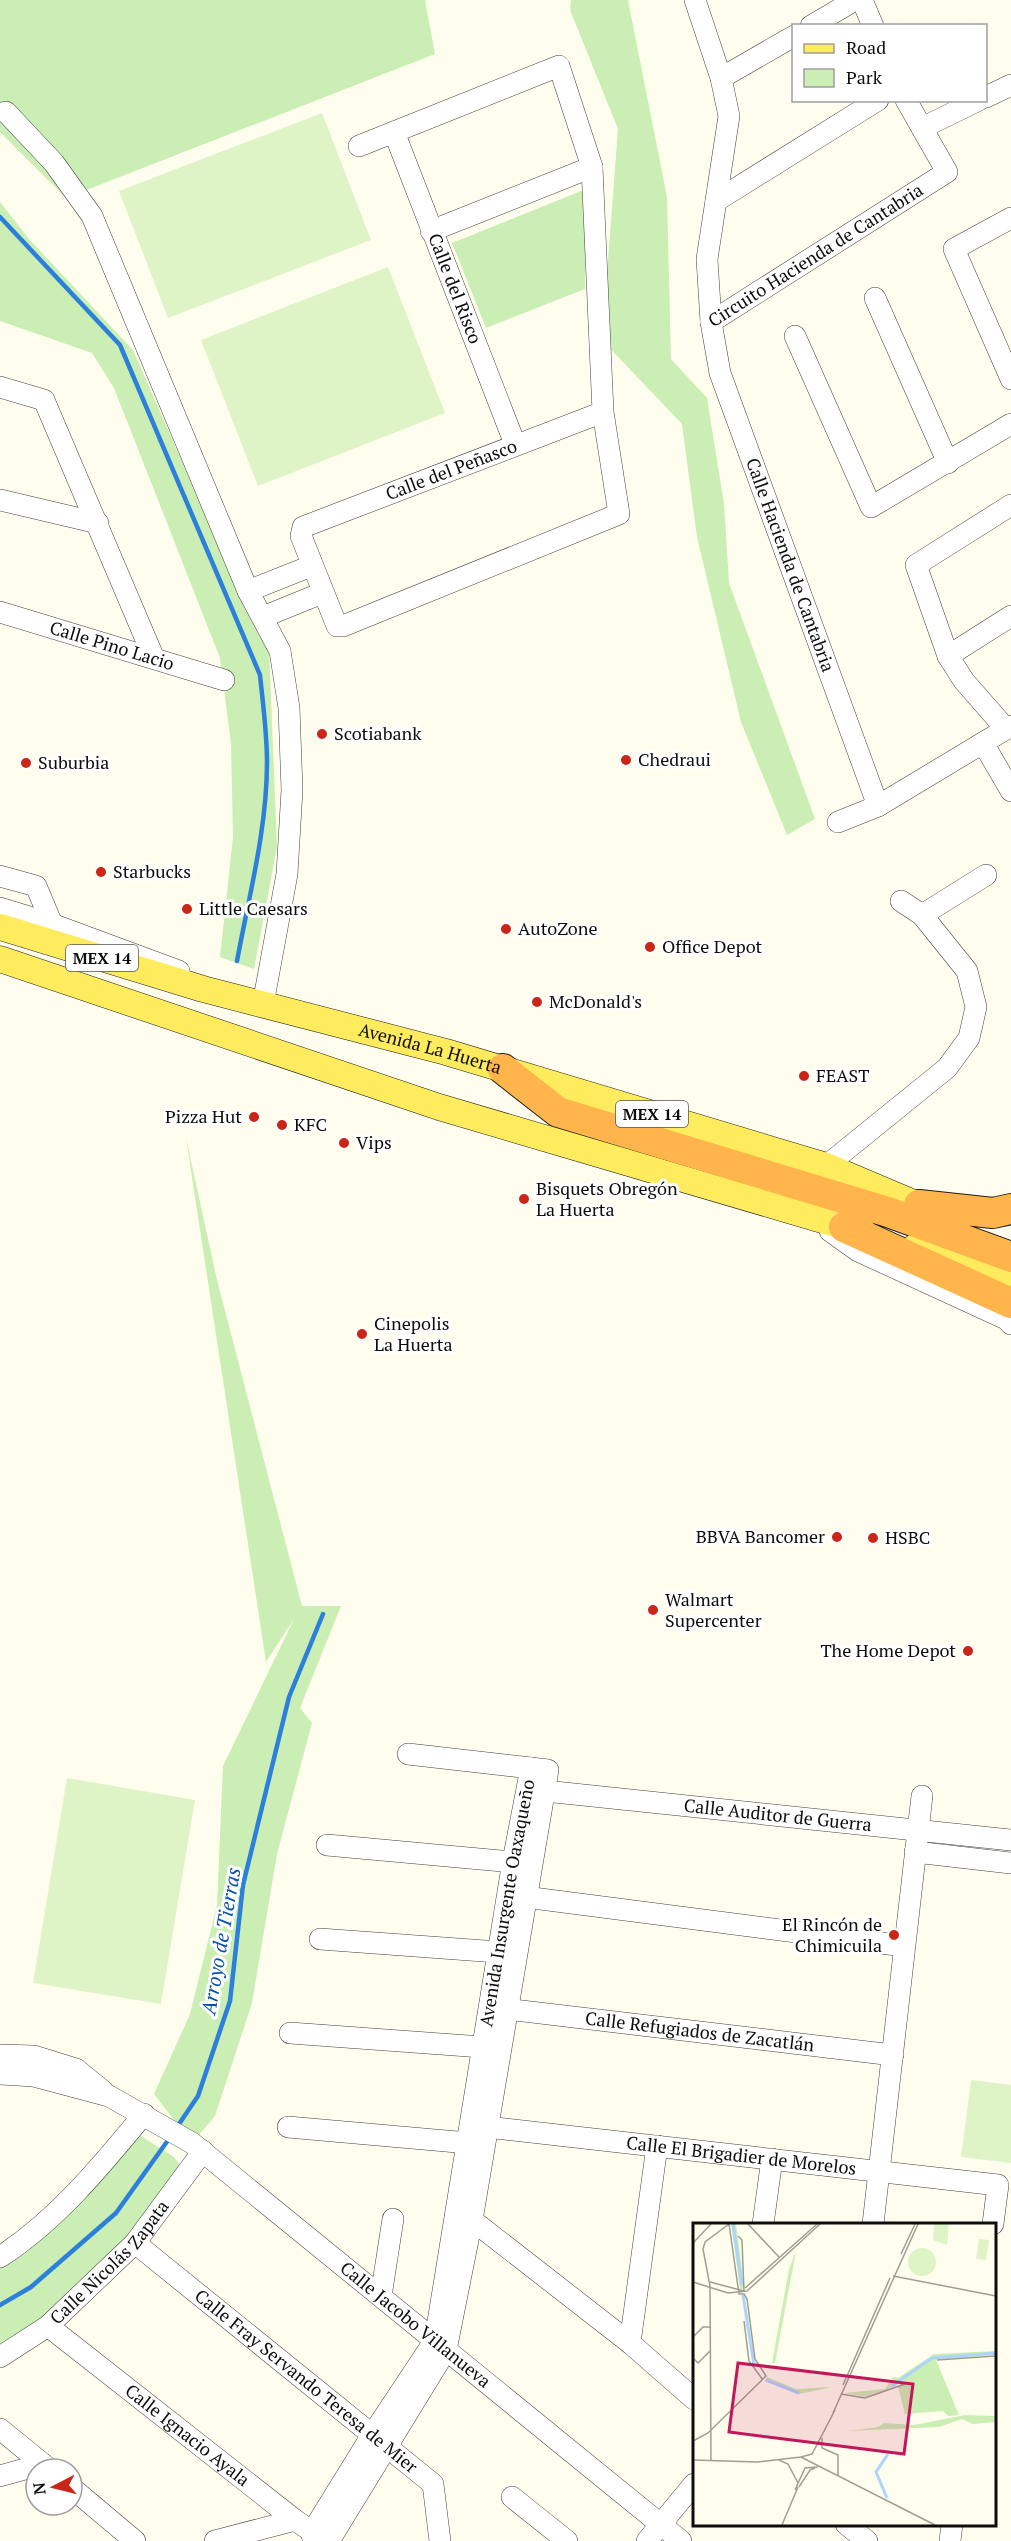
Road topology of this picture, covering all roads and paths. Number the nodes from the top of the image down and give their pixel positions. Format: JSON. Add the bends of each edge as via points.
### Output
{"nodes":[{"id":1,"x":695,"y":0,"type":"edge"},
{"id":2,"x":855,"y":0,"type":"edge"},
{"id":3,"x":862,"y":0,"type":"edge"},
{"id":4,"x":814,"y":24,"type":"edge"},
{"id":5,"x":872,"y":24,"type":"edge"},
{"id":6,"x":792,"y":37,"type":"edge"},
{"id":7,"x":721,"y":78,"type":"junction"},
{"id":8,"x":1011,"y":86,"type":"edge"},
{"id":9,"x":987,"y":98,"type":"edge"},
{"id":10,"x":875,"y":102,"type":"edge"},
{"id":11,"x":907,"y":102,"type":"edge"},
{"id":12,"x":975,"y":102,"type":"edge"},
{"id":13,"x":6,"y":112,"type":"dead end"},
{"id":14,"x":922,"y":128,"type":"junction"},
{"id":15,"x":394,"y":132,"type":"junction"},
{"id":16,"x":359,"y":146,"type":"dead end"},
{"id":17,"x":592,"y":167,"type":"junction"},
{"id":18,"x":716,"y":201,"type":"junction"},
{"id":19,"x":1011,"y":218,"type":"edge"},
{"id":20,"x":431,"y":231,"type":"junction"},
{"id":21,"x":874,"y":298,"type":"dead end"},
{"id":22,"x":711,"y":322,"type":"junction"},
{"id":23,"x":795,"y":336,"type":"dead end"},
{"id":24,"x":1011,"y":380,"type":"edge"},
{"id":25,"x":0,"y":387,"type":"edge"},
{"id":26,"x":603,"y":412,"type":"junction"},
{"id":27,"x":1011,"y":424,"type":"edge"},
{"id":28,"x":515,"y":444,"type":"junction"},
{"id":29,"x":948,"y":463,"type":"junction"},
{"id":30,"x":0,"y":500,"type":"edge"},
{"id":31,"x":1011,"y":505,"type":"edge"},
{"id":32,"x":98,"y":523,"type":"junction"},
{"id":33,"x":311,"y":566,"type":"junction"},
{"id":34,"x":248,"y":591,"type":"junction"},
{"id":35,"x":322,"y":593,"type":"junction"},
{"id":36,"x":0,"y":612,"type":"edge"},
{"id":37,"x":1011,"y":616,"type":"edge"},
{"id":38,"x":263,"y":617,"type":"junction"},
{"id":39,"x":153,"y":656,"type":"junction"},
{"id":40,"x":948,"y":656,"type":"junction"},
{"id":41,"x":224,"y":680,"type":"dead end"},
{"id":42,"x":1008,"y":727,"type":"edge"},
{"id":43,"x":983,"y":743,"type":"junction"},
{"id":44,"x":1011,"y":791,"type":"edge"},
{"id":45,"x":878,"y":806,"type":"junction"},
{"id":46,"x":838,"y":822,"type":"dead end"},
{"id":47,"x":986,"y":875,"type":"dead end"},
{"id":48,"x":0,"y":876,"type":"edge"},
{"id":49,"x":901,"y":901,"type":"dead end"},
{"id":50,"x":0,"y":908,"type":"edge"},
{"id":51,"x":922,"y":915,"type":"junction"},
{"id":52,"x":52,"y":924,"type":"junction"},
{"id":53,"x":0,"y":927,"type":"edge"},
{"id":54,"x":0,"y":959,"type":"edge"},
{"id":55,"x":0,"y":971,"type":"edge"},
{"id":56,"x":203,"y":989,"type":"junction"},
{"id":57,"x":129,"y":1002,"type":"junction"},
{"id":58,"x":263,"y":1004,"type":"junction"},
{"id":59,"x":503,"y":1069,"type":"junction"},
{"id":60,"x":826,"y":1166,"type":"junction"},
{"id":61,"x":919,"y":1205,"type":"junction"},
{"id":62,"x":1011,"y":1209,"type":"edge"},
{"id":63,"x":810,"y":1216,"type":"junction"},
{"id":64,"x":844,"y":1227,"type":"junction"},
{"id":65,"x":1011,"y":1243,"type":"edge"},
{"id":66,"x":1011,"y":1257,"type":"edge"},
{"id":67,"x":1011,"y":1281,"type":"edge"},
{"id":68,"x":1011,"y":1303,"type":"edge"},
{"id":69,"x":1011,"y":1324,"type":"edge"},
{"id":70,"x":408,"y":1754,"type":"dead end"},
{"id":71,"x":531,"y":1768,"type":"junction"},
{"id":72,"x":545,"y":1791,"type":"junction"},
{"id":73,"x":922,"y":1796,"type":"dead end"},
{"id":74,"x":917,"y":1829,"type":"junction"},
{"id":75,"x":1011,"y":1840,"type":"edge"},
{"id":76,"x":327,"y":1845,"type":"dead end"},
{"id":77,"x":915,"y":1852,"type":"junction"},
{"id":78,"x":522,"y":1862,"type":"junction"},
{"id":79,"x":1011,"y":1863,"type":"edge"},
{"id":80,"x":525,"y":1897,"type":"junction"},
{"id":81,"x":320,"y":1939,"type":"dead end"},
{"id":82,"x":904,"y":1946,"type":"junction"},
{"id":83,"x":507,"y":1953,"type":"junction"},
{"id":84,"x":506,"y":2009,"type":"junction"},
{"id":85,"x":290,"y":2033,"type":"dead end"},
{"id":86,"x":491,"y":2047,"type":"junction"},
{"id":87,"x":893,"y":2055,"type":"junction"},
{"id":88,"x":0,"y":2064,"type":"edge"},
{"id":89,"x":149,"y":2117,"type":"junction"},
{"id":90,"x":288,"y":2127,"type":"dead end"},
{"id":91,"x":479,"y":2138,"type":"junction"},
{"id":92,"x":657,"y":2146,"type":"junction"},
{"id":93,"x":198,"y":2148,"type":"junction"},
{"id":94,"x":772,"y":2159,"type":"junction"},
{"id":95,"x":880,"y":2171,"type":"junction"},
{"id":96,"x":393,"y":2219,"type":"dead end"},
{"id":97,"x":472,"y":2220,"type":"junction"},
{"id":98,"x":763,"y":2223,"type":"edge"},
{"id":99,"x":873,"y":2223,"type":"edge"},
{"id":100,"x":993,"y":2223,"type":"edge"},
{"id":101,"x":135,"y":2243,"type":"junction"},
{"id":102,"x":0,"y":2257,"type":"edge"},
{"id":103,"x":381,"y":2296,"type":"junction"},
{"id":104,"x":48,"y":2326,"type":"junction"},
{"id":105,"x":630,"y":2343,"type":"junction"},
{"id":106,"x":441,"y":2345,"type":"junction"},
{"id":107,"x":0,"y":2357,"type":"edge"},
{"id":108,"x":693,"y":2398,"type":"edge"},
{"id":109,"x":0,"y":2429,"type":"edge"},
{"id":110,"x":378,"y":2441,"type":"junction"},
{"id":111,"x":34,"y":2457,"type":"edge"},
{"id":112,"x":24,"y":2471,"type":"edge"},
{"id":113,"x":0,"y":2476,"type":"edge"},
{"id":114,"x":693,"y":2485,"type":"edge"},
{"id":115,"x":84,"y":2498,"type":"edge"},
{"id":116,"x":512,"y":2498,"type":"dead end"},
{"id":117,"x":660,"y":2524,"type":"junction"},
{"id":118,"x":848,"y":2526,"type":"edge"},
{"id":119,"x":952,"y":2526,"type":"edge"},
{"id":120,"x":315,"y":2535,"type":"edge"},
{"id":121,"x":561,"y":2539,"type":"edge"},
{"id":122,"x":135,"y":2541,"type":"edge"},
{"id":123,"x":215,"y":2541,"type":"edge"},
{"id":124,"x":440,"y":2541,"type":"edge"},
{"id":125,"x":647,"y":2541,"type":"edge"},
{"id":126,"x":681,"y":2541,"type":"edge"},
{"id":127,"x":867,"y":2541,"type":"edge"},
{"id":128,"x":950,"y":2541,"type":"edge"}],
"edges":[{"from":1,"to":7,"type":"street","name":"Circuito Hacienda de Cantabria"},
{"from":2,"to":4,"type":"street"},
{"from":3,"to":5,"type":"street"},
{"from":6,"to":7,"type":"street"},
{"from":7,"to":18,"type":"street","name":"Circuito Hacienda de Cantabria","via":[[729,116]]},
{"from":8,"to":9,"type":"street"},
{"from":10,"to":18,"type":"street"},
{"from":11,"to":14,"type":"street","name":"Circuito Hacienda de Cantabria"},
{"from":12,"to":14,"type":"street"},
{"from":13,"to":34,"type":"street","via":[[54,162],[92,216]]},
{"from":14,"to":22,"type":"street","name":"Circuito Hacienda de Cantabria","via":[[947,172]]},
{"from":15,"to":16,"type":"street"},
{"from":15,"to":17,"type":"street","via":[[559,66]]},
{"from":15,"to":20,"type":"street","name":"Calle del Risco"},
{"from":17,"to":20,"type":"street"},
{"from":17,"to":26,"type":"street"},
{"from":18,"to":22,"type":"street","name":"Circuito Hacienda de Cantabria","via":[[707,259]]},
{"from":19,"to":24,"type":"street","via":[[954,249]]},
{"from":20,"to":28,"type":"street","name":"Calle del Risco"},
{"from":21,"to":29,"type":"street"},
{"from":22,"to":45,"type":"street","name":"Calle Hacienda de Cantabria","via":[[720,373]]},
{"from":23,"to":29,"type":"street","via":[[871,507]]},
{"from":25,"to":32,"type":"street","via":[[44,400]]},
{"from":26,"to":28,"type":"street","name":"Calle del Peñasco"},
{"from":26,"to":35,"type":"street","via":[[619,514],[343,626],[334,622]]},
{"from":27,"to":29,"type":"street"},
{"from":28,"to":33,"type":"street","name":"Calle del Peñasco","via":[[303,527],[300,531]]},
{"from":30,"to":32,"type":"street"},
{"from":31,"to":40,"type":"street","via":[[916,565]]},
{"from":32,"to":39,"type":"street"},
{"from":33,"to":34,"type":"street"},
{"from":33,"to":35,"type":"street"},
{"from":34,"to":38,"type":"street"},
{"from":35,"to":38,"type":"street"},
{"from":36,"to":39,"type":"street","name":"Calle Pino Lacio"},
{"from":37,"to":40,"type":"street"},
{"from":38,"to":58,"type":"street","via":[[280,651],[289,708],[292,790],[286,874]]},
{"from":39,"to":41,"type":"street","name":"Calle Pino Lacio"},
{"from":40,"to":42,"type":"street","via":[[964,681]]},
{"from":42,"to":43,"type":"street"},
{"from":43,"to":44,"type":"street"},
{"from":43,"to":45,"type":"street"},
{"from":45,"to":46,"type":"street"},
{"from":47,"to":51,"type":"street"},
{"from":48,"to":52,"type":"street","via":[[36,886]]},
{"from":49,"to":51,"type":"street"},
{"from":50,"to":52,"type":"street"},
{"from":51,"to":60,"type":"street","via":[[967,971],[976,1007],[969,1038],[947,1068]]},
{"from":52,"to":56,"type":"street","via":[[159,963],[184,974]]},
{"from":53,"to":56,"type":"main road","name":"Avenida La Huerta","number":"MEX 14"},
{"from":54,"to":57,"type":"main road","number":"MEX 14"},
{"from":55,"to":57,"type":"street","via":[[85,997]]},
{"from":56,"to":58,"type":"main road","name":"Avenida La Huerta","number":"MEX 14"},
{"from":57,"to":63,"type":"main road","number":"MEX 14","via":[[439,1107]]},
{"from":58,"to":59,"type":"main road","name":"Avenida La Huerta","number":"MEX 14"},
{"from":59,"to":60,"type":"main road","name":"Avenida La Huerta","number":"MEX 14"},
{"from":59,"to":66,"type":"highway","via":[[558,1112],[888,1212]]},
{"from":60,"to":61,"type":"main road","name":"Avenida La Huerta","number":"MEX 14"},
{"from":61,"to":62,"type":"highway","via":[[993,1213]]},
{"from":61,"to":65,"type":"main road","number":"MEX 14"},
{"from":63,"to":64,"type":"main road","number":"MEX 14"},
{"from":63,"to":69,"type":"street","via":[[858,1251]]},
{"from":64,"to":67,"type":"main road","number":"MEX 14","via":[[929,1251]]},
{"from":64,"to":68,"type":"highway"},
{"from":70,"to":71,"type":"street"},
{"from":71,"to":72,"type":"street","name":"Avenida Insurgente Oaxaqueño","via":[[548,1770]]},
{"from":71,"to":78,"type":"street","name":"Avenida Insurgente Oaxaqueño"},
{"from":72,"to":74,"type":"street","name":"Calle Auditor de Guerra"},
{"from":72,"to":78,"type":"street","name":"Avenida Insurgente Oaxaqueño"},
{"from":73,"to":74,"type":"street"},
{"from":74,"to":75,"type":"street","name":"Calle Auditor de Guerra"},
{"from":74,"to":77,"type":"street"},
{"from":76,"to":78,"type":"street"},
{"from":77,"to":79,"type":"street"},
{"from":77,"to":82,"type":"street"},
{"from":78,"to":80,"type":"street","name":"Avenida Insurgente Oaxaqueño"},
{"from":78,"to":83,"type":"street","name":"Avenida Insurgente Oaxaqueño"},
{"from":80,"to":82,"type":"street"},
{"from":80,"to":83,"type":"street","name":"Avenida Insurgente Oaxaqueño"},
{"from":81,"to":83,"type":"street"},
{"from":82,"to":87,"type":"street"},
{"from":83,"to":84,"type":"street","name":"Avenida Insurgente Oaxaqueño"},
{"from":83,"to":86,"type":"street","name":"Avenida Insurgente Oaxaqueño"},
{"from":84,"to":86,"type":"street","name":"Avenida Insurgente Oaxaqueño"},
{"from":84,"to":87,"type":"street","name":"Calle Refugiados de Zacatlán"},
{"from":85,"to":86,"type":"street"},
{"from":86,"to":91,"type":"street","name":"Avenida Insurgente Oaxaqueño"},
{"from":87,"to":95,"type":"street"},
{"from":88,"to":89,"type":"street","name":"Calle Jacobo Villanueva","via":[[34,2056],[76,2069],[109,2096]]},
{"from":89,"to":93,"type":"street","name":"Calle Jacobo Villanueva"},
{"from":89,"to":102,"type":"street","via":[[81,2190]]},
{"from":90,"to":91,"type":"street","name":"Calle El Brigadier de Morelos"},
{"from":91,"to":92,"type":"street","name":"Calle El Brigadier de Morelos"},
{"from":91,"to":97,"type":"street","name":"Avenida Insurgente Oaxaqueño"},
{"from":91,"to":106,"type":"street","name":"Avenida Insurgente Oaxaqueño"},
{"from":92,"to":94,"type":"street","name":"Calle El Brigadier de Morelos"},
{"from":92,"to":105,"type":"street"},
{"from":93,"to":101,"type":"street","name":"Calle Nicolás Zapata"},
{"from":93,"to":103,"type":"street","name":"Calle Jacobo Villanueva"},
{"from":94,"to":95,"type":"street","name":"Calle El Brigadier de Morelos"},
{"from":94,"to":98,"type":"street"},
{"from":95,"to":99,"type":"street"},
{"from":95,"to":100,"type":"street","name":"Calle El Brigadier de Morelos","via":[[998,2185]]},
{"from":96,"to":103,"type":"street"},
{"from":97,"to":105,"type":"street"},
{"from":97,"to":106,"type":"street","name":"Avenida Insurgente Oaxaqueño"},
{"from":101,"to":104,"type":"street","name":"Calle Nicolás Zapata"},
{"from":101,"to":110,"type":"street","name":"Calle Fray Servando Teresa de Mier"},
{"from":103,"to":106,"type":"street","name":"Calle Jacobo Villanueva"},
{"from":104,"to":107,"type":"street","name":"Calle Nicolás Zapata"},
{"from":104,"to":120,"type":"street","name":"Calle Ignacio Ayala"},
{"from":105,"to":108,"type":"street"},
{"from":106,"to":110,"type":"street","name":"Avenida Insurgente Oaxaqueño"},
{"from":106,"to":117,"type":"street","name":"Calle Jacobo Villanueva"},
{"from":109,"to":111,"type":"street"},
{"from":110,"to":120,"type":"street","name":"Avenida Insurgente Oaxaqueño"},
{"from":110,"to":124,"type":"street","name":"Calle Fray Servando Teresa de Mier","via":[[433,2484]]},
{"from":112,"to":113,"type":"street"},
{"from":114,"to":117,"type":"street"},
{"from":115,"to":122,"type":"street"},
{"from":116,"to":121,"type":"street"},
{"from":117,"to":125,"type":"street"},
{"from":117,"to":126,"type":"street","name":"Calle Jacobo Villanueva"},
{"from":118,"to":127,"type":"street"},
{"from":119,"to":128,"type":"street"},
{"from":120,"to":123,"type":"street"}]}
